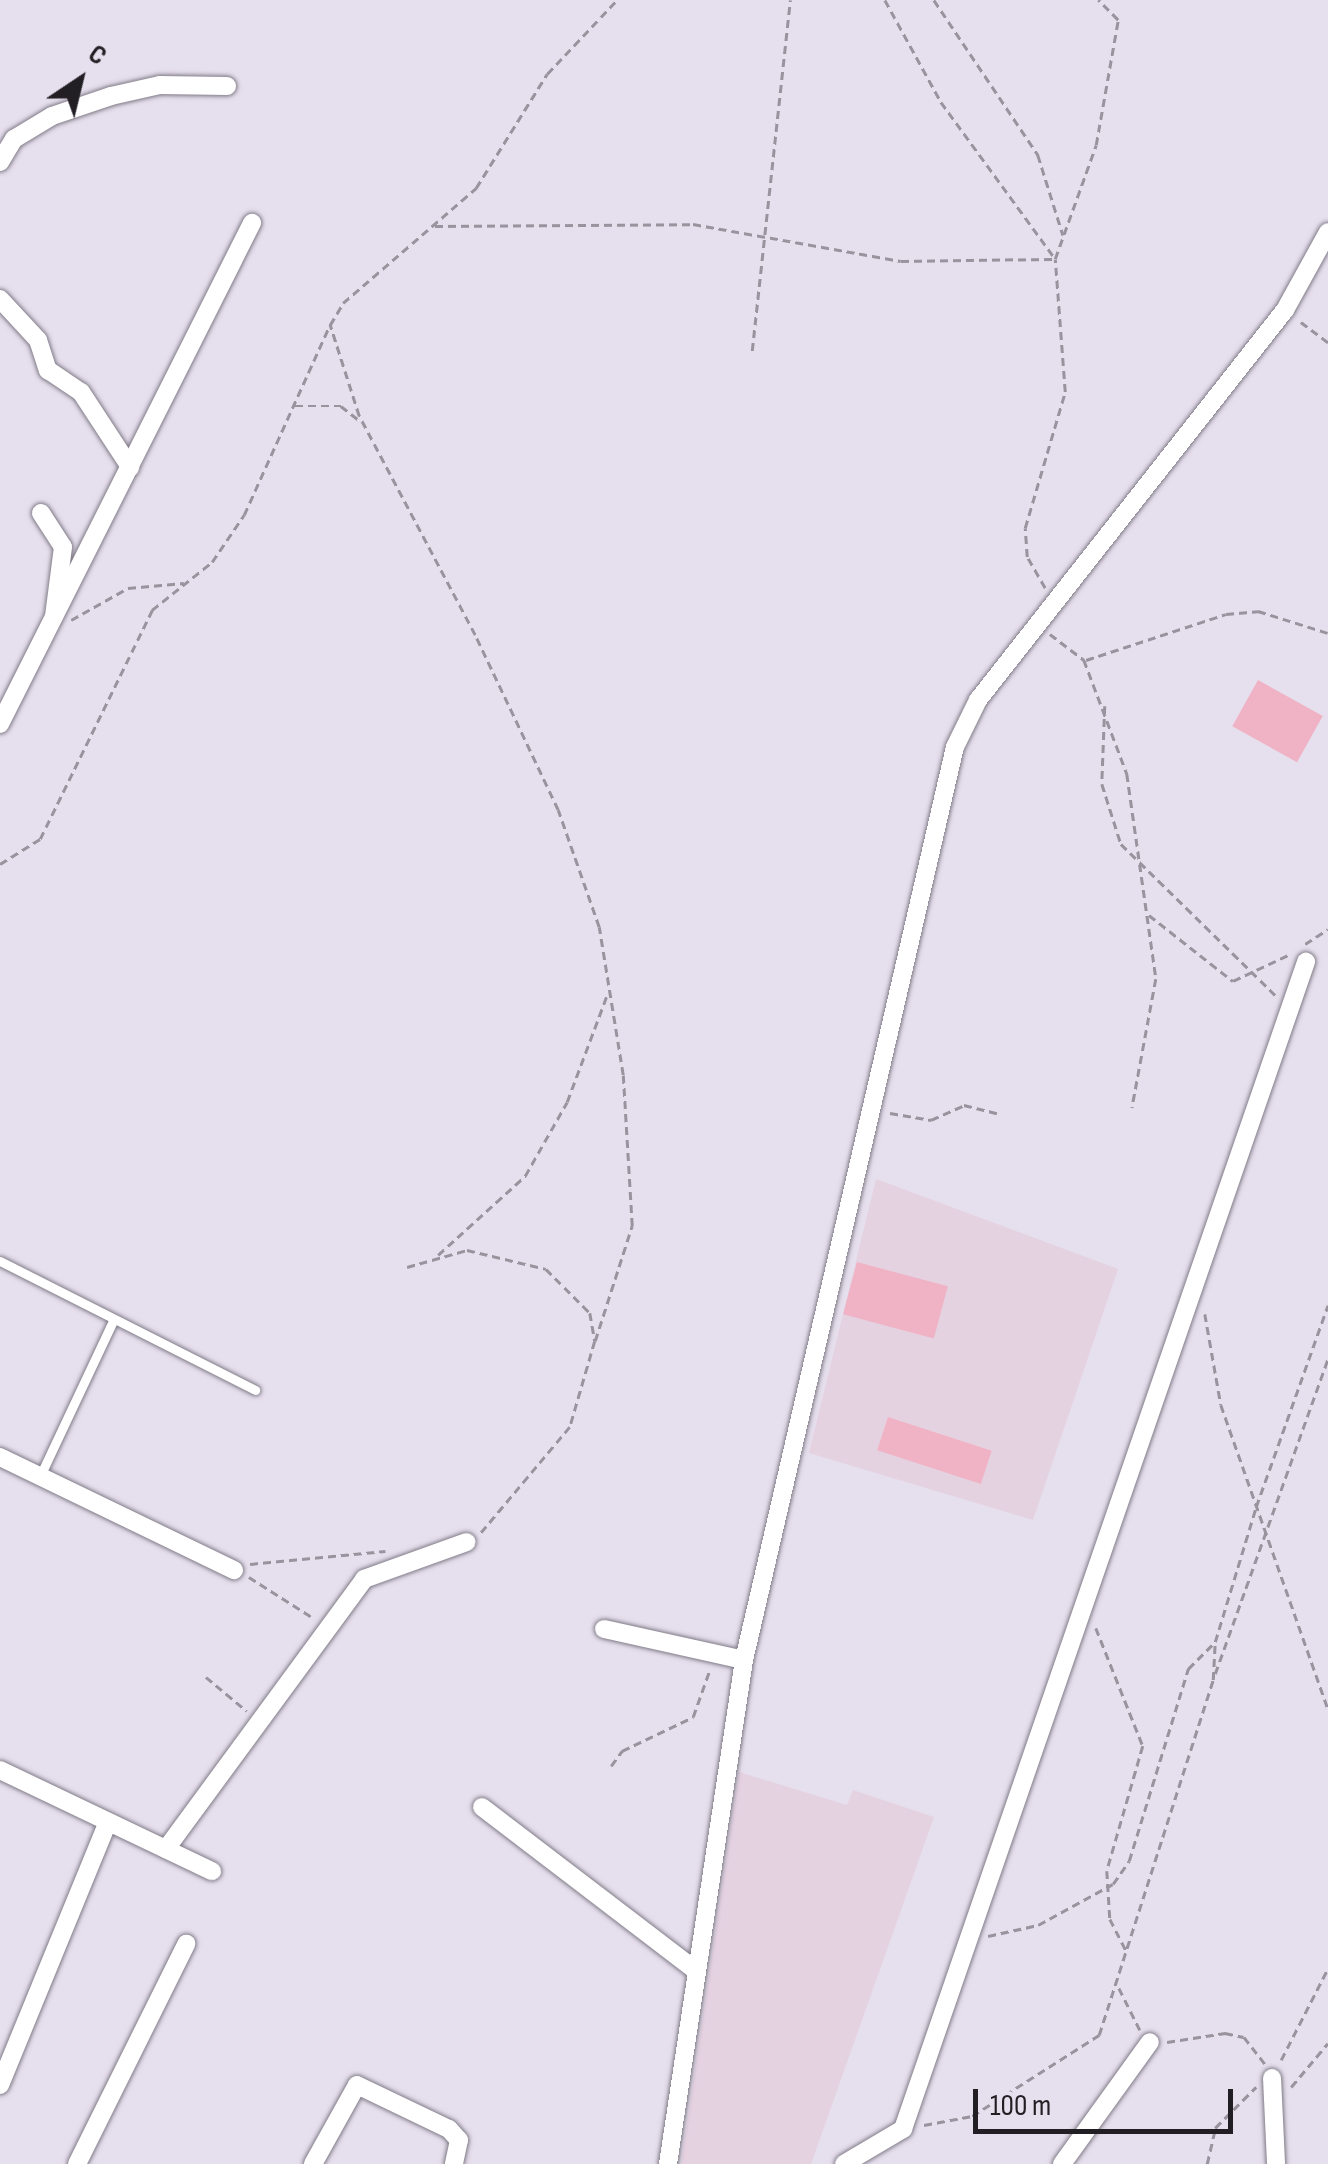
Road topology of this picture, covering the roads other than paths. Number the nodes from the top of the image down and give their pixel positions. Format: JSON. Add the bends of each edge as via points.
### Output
{"nodes":[{"id":1,"x":228,"y":86,"type":"dead end"},
{"id":2,"x":0,"y":162,"type":"edge"},
{"id":3,"x":252,"y":224,"type":"dead end"},
{"id":4,"x":1328,"y":232,"type":"edge"},
{"id":5,"x":0,"y":299,"type":"edge"},
{"id":6,"x":130,"y":468,"type":"junction"},
{"id":7,"x":41,"y":513,"type":"dead end"},
{"id":8,"x":52,"y":620,"type":"junction"},
{"id":9,"x":0,"y":724,"type":"edge"},
{"id":10,"x":1306,"y":962,"type":"dead end"},
{"id":11,"x":0,"y":1261,"type":"edge"},
{"id":12,"x":113,"y":1320,"type":"junction"},
{"id":13,"x":255,"y":1390,"type":"dead end"},
{"id":14,"x":0,"y":1457,"type":"edge"},
{"id":15,"x":40,"y":1476,"type":"junction"},
{"id":16,"x":467,"y":1542,"type":"road end"},
{"id":17,"x":234,"y":1570,"type":"road end"},
{"id":18,"x":604,"y":1629,"type":"dead end"},
{"id":19,"x":744,"y":1660,"type":"junction"},
{"id":20,"x":0,"y":1770,"type":"edge"},
{"id":21,"x":482,"y":1807,"type":"dead end"},
{"id":22,"x":108,"y":1822,"type":"junction"},
{"id":23,"x":166,"y":1849,"type":"junction"},
{"id":24,"x":212,"y":1871,"type":"dead end"},
{"id":25,"x":186,"y":1944,"type":"dead end"},
{"id":26,"x":695,"y":1970,"type":"junction"},
{"id":27,"x":1150,"y":2042,"type":"road end"},
{"id":28,"x":1272,"y":2078,"type":"road end"},
{"id":29,"x":0,"y":2085,"type":"edge"},
{"id":30,"x":77,"y":2164,"type":"edge"},
{"id":31,"x":314,"y":2164,"type":"edge"},
{"id":32,"x":454,"y":2164,"type":"edge"},
{"id":33,"x":668,"y":2164,"type":"edge"},
{"id":34,"x":844,"y":2164,"type":"edge"},
{"id":35,"x":1062,"y":2164,"type":"edge"},
{"id":36,"x":1276,"y":2164,"type":"edge"}],
"edges":[{"from":1,"to":2,"type":"street","via":[[160,85],[96,101],[14,139]]},
{"from":3,"to":6,"type":"street"},
{"from":4,"to":19,"type":"street","via":[[1286,310],[978,700],[955,746]]},
{"from":5,"to":6,"type":"street","via":[[38,340],[48,370],[81,392]]},
{"from":6,"to":8,"type":"street"},
{"from":7,"to":8,"type":"street","via":[[63,547]]},
{"from":8,"to":9,"type":"street"},
{"from":10,"to":34,"type":"street","via":[[903,2129]]},
{"from":11,"to":12,"type":"lane"},
{"from":12,"to":13,"type":"lane"},
{"from":12,"to":15,"type":"lane"},
{"from":14,"to":15,"type":"street"},
{"from":15,"to":17,"type":"street"},
{"from":16,"to":23,"type":"street","via":[[379,1568]]},
{"from":18,"to":19,"type":"street"},
{"from":19,"to":26,"type":"street"},
{"from":20,"to":22,"type":"street"},
{"from":21,"to":26,"type":"street"},
{"from":22,"to":23,"type":"street"},
{"from":22,"to":29,"type":"street"},
{"from":23,"to":24,"type":"street"},
{"from":25,"to":30,"type":"street"},
{"from":26,"to":33,"type":"street"},
{"from":27,"to":35,"type":"street"},
{"from":28,"to":36,"type":"street","via":[[1279,2105]]},
{"from":31,"to":32,"type":"street","via":[[357,2085],[449,2129],[459,2140]]}]}
